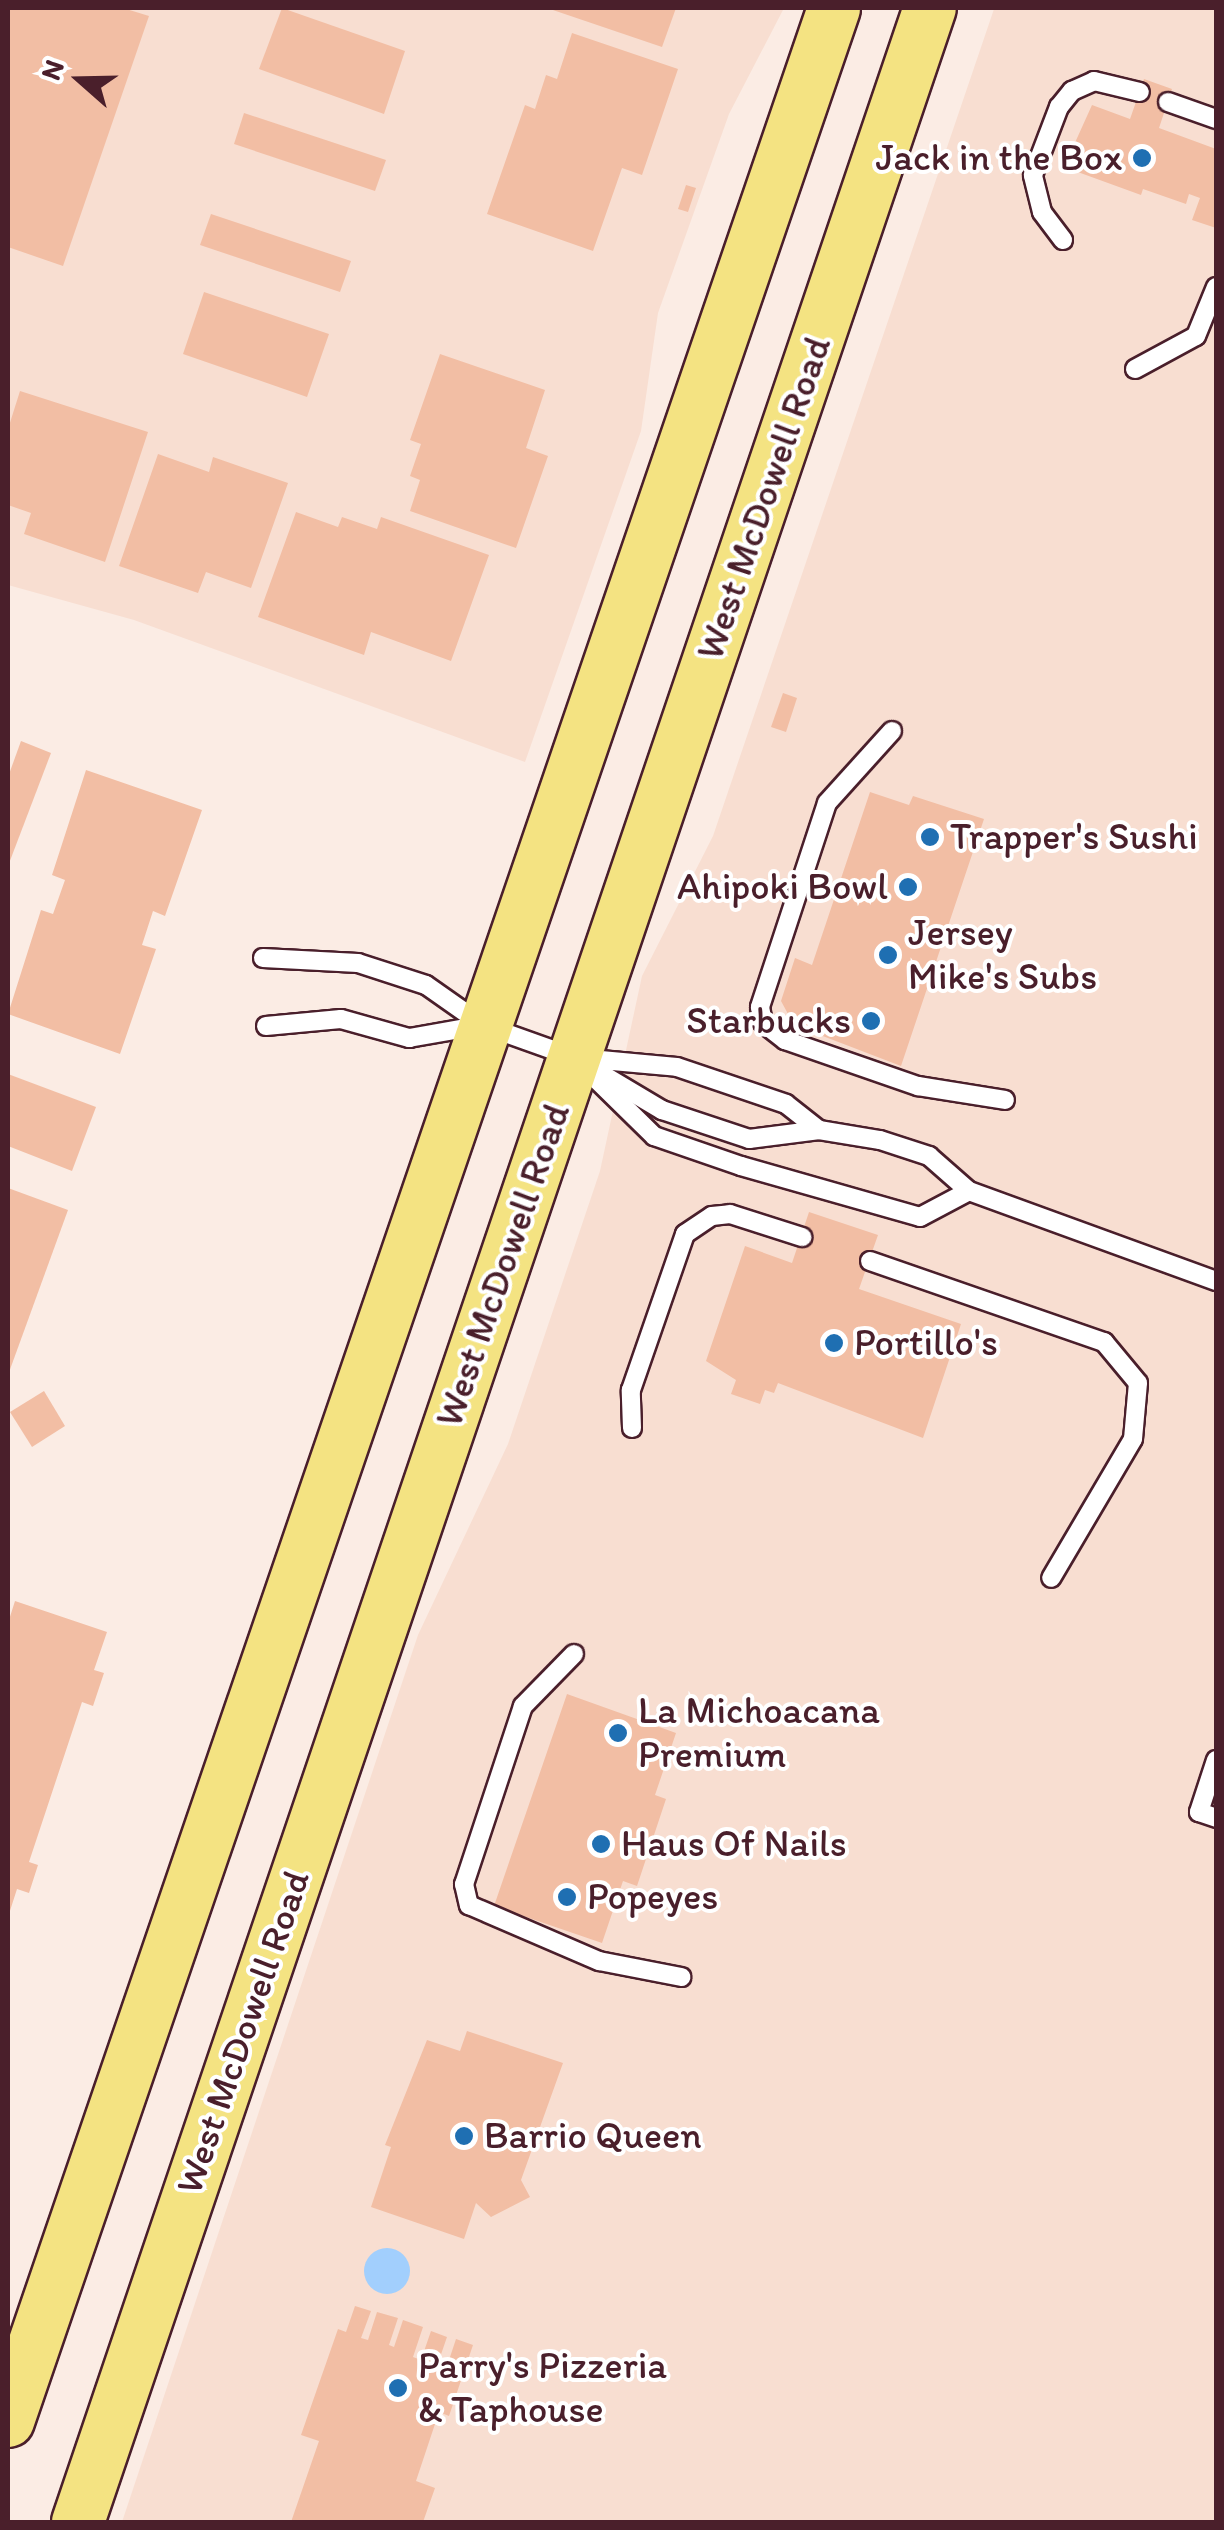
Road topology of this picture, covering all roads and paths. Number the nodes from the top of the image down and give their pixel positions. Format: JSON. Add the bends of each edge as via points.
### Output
{"nodes":[{"id":1,"x":834,"y":8,"type":"edge"},
{"id":2,"x":930,"y":8,"type":"edge"},
{"id":3,"x":1140,"y":92,"type":"dead end"},
{"id":4,"x":1168,"y":102,"type":"dead end"},
{"id":5,"x":1216,"y":119,"type":"edge"},
{"id":6,"x":1063,"y":240,"type":"dead end"},
{"id":7,"x":1216,"y":287,"type":"edge"},
{"id":8,"x":1135,"y":369,"type":"dead end"},
{"id":9,"x":892,"y":731,"type":"dead end"},
{"id":10,"x":263,"y":958,"type":"dead end"},
{"id":11,"x":484,"y":1025,"type":"junction"},
{"id":12,"x":266,"y":1026,"type":"dead end"},
{"id":13,"x":573,"y":1057,"type":"junction"},
{"id":14,"x":1006,"y":1100,"type":"dead end"},
{"id":15,"x":819,"y":1130,"type":"junction"},
{"id":16,"x":969,"y":1192,"type":"junction"},
{"id":17,"x":802,"y":1237,"type":"dead end"},
{"id":18,"x":870,"y":1261,"type":"dead end"},
{"id":19,"x":1216,"y":1281,"type":"edge"},
{"id":20,"x":632,"y":1428,"type":"dead end"},
{"id":21,"x":1051,"y":1578,"type":"dead end"},
{"id":22,"x":574,"y":1654,"type":"dead end"},
{"id":23,"x":1216,"y":1760,"type":"edge"},
{"id":24,"x":1216,"y":1818,"type":"edge"},
{"id":25,"x":681,"y":1976,"type":"dead end"},
{"id":26,"x":8,"y":2421,"type":"edge"},
{"id":27,"x":78,"y":2522,"type":"edge"}],
"edges":[{"from":1,"to":11,"type":"main road"},
{"from":2,"to":13,"type":"main road","name":"West McDowell Road"},
{"from":3,"to":6,"type":"lane","via":[[1094,80],[1072,91],[1059,108],[1033,175],[1042,212]]},
{"from":4,"to":5,"type":"lane"},
{"from":7,"to":8,"type":"lane","via":[[1196,336]]},
{"from":9,"to":14,"type":"lane","via":[[828,802],[760,1007],[763,1024],[786,1040],[918,1086]]},
{"from":10,"to":11,"type":"lane","via":[[358,963],[426,985]]},
{"from":11,"to":12,"type":"lane","via":[[409,1038],[341,1019]]},
{"from":11,"to":13,"type":"lane"},
{"from":11,"to":26,"type":"main road"},
{"from":13,"to":15,"type":"lane","via":[[677,1067],[786,1104]]},
{"from":13,"to":15,"type":"lane","via":[[662,1110],[749,1139]]},
{"from":13,"to":16,"type":"lane","via":[[654,1136],[920,1217]]},
{"from":13,"to":27,"type":"main road","name":"West McDowell Road"},
{"from":15,"to":16,"type":"lane","via":[[929,1156]]},
{"from":16,"to":19,"type":"lane"},
{"from":17,"to":20,"type":"lane","via":[[730,1214],[712,1216],[685,1234],[631,1390]]},
{"from":18,"to":21,"type":"lane","via":[[1104,1342],[1138,1382],[1133,1439]]},
{"from":22,"to":25,"type":"lane","via":[[523,1706],[464,1884],[469,1905],[600,1961]]},
{"from":23,"to":24,"type":"lane","via":[[1198,1812]]}]}
